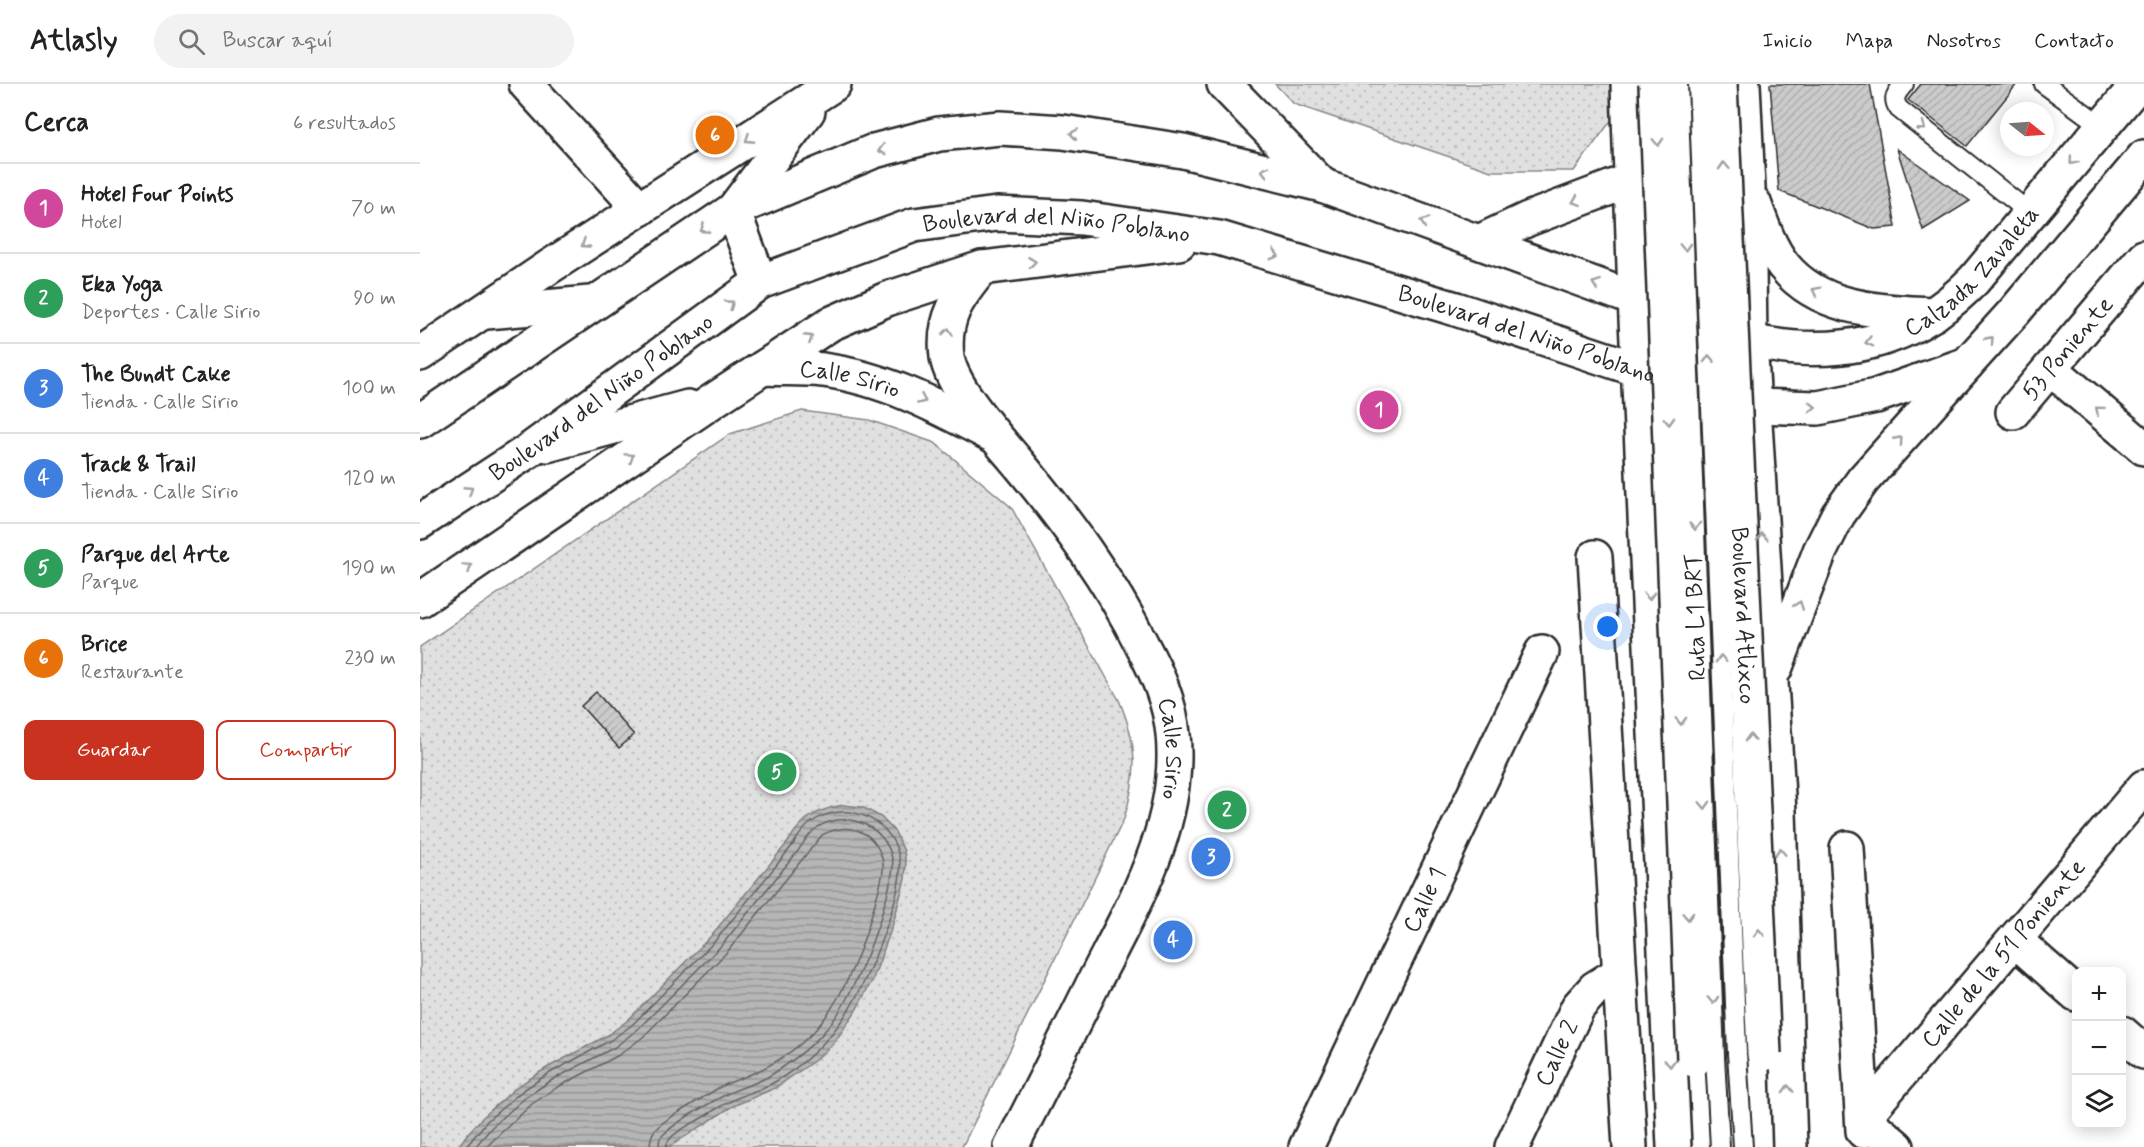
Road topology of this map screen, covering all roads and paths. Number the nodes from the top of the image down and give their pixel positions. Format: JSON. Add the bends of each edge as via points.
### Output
{"nodes":[{"id":1,"x":526,"y":84,"type":"edge"},
{"id":2,"x":1224,"y":84,"type":"edge"},
{"id":3,"x":1628,"y":84,"type":"edge"},
{"id":4,"x":1656,"y":84,"type":"edge"},
{"id":5,"x":1678,"y":84,"type":"edge"},
{"id":6,"x":1698,"y":84,"type":"edge"},
{"id":7,"x":1720,"y":84,"type":"edge"},
{"id":8,"x":1743,"y":84,"type":"edge"},
{"id":9,"x":1904,"y":84,"type":"edge"},
{"id":10,"x":2044,"y":84,"type":"edge"},
{"id":11,"x":2138,"y":84,"type":"edge"},
{"id":12,"x":828,"y":88,"type":"edge"},
{"id":13,"x":2102,"y":126,"type":"junction"},
{"id":14,"x":2144,"y":157,"type":"edge"},
{"id":15,"x":1631,"y":180,"type":"junction"},
{"id":16,"x":1322,"y":185,"type":"junction"},
{"id":17,"x":1748,"y":188,"type":"junction"},
{"id":18,"x":640,"y":209,"type":"junction"},
{"id":19,"x":733,"y":210,"type":"junction"},
{"id":20,"x":2030,"y":213,"type":"junction"},
{"id":21,"x":1220,"y":238,"type":"junction"},
{"id":22,"x":1479,"y":242,"type":"junction"},
{"id":23,"x":2144,"y":257,"type":"edge"},
{"id":24,"x":982,"y":268,"type":"junction"},
{"id":25,"x":760,"y":282,"type":"junction"},
{"id":26,"x":1635,"y":298,"type":"junction"},
{"id":27,"x":592,"y":303,"type":"junction"},
{"id":28,"x":483,"y":312,"type":"junction"},
{"id":29,"x":1934,"y":314,"type":"junction"},
{"id":30,"x":429,"y":340,"type":"edge"},
{"id":31,"x":1750,"y":341,"type":"junction"},
{"id":32,"x":1967,"y":364,"type":"junction"},
{"id":33,"x":764,"y":368,"type":"junction"},
{"id":34,"x":2051,"y":369,"type":"junction"},
{"id":35,"x":1639,"y":370,"type":"junction"},
{"id":36,"x":714,"y":400,"type":"junction"},
{"id":37,"x":1754,"y":406,"type":"junction"},
{"id":38,"x":2013,"y":412,"type":"dead end"},
{"id":39,"x":420,"y":421,"type":"edge"},
{"id":40,"x":997,"y":438,"type":"junction"},
{"id":41,"x":2144,"y":448,"type":"edge"},
{"id":42,"x":528,"y":451,"type":"junction"},
{"id":43,"x":1760,"y":498,"type":"junction"},
{"id":44,"x":1645,"y":506,"type":"junction"},
{"id":45,"x":420,"y":522,"type":"edge"},
{"id":46,"x":1595,"y":558,"type":"dead end"},
{"id":47,"x":420,"y":600,"type":"edge"},
{"id":48,"x":1542,"y":652,"type":"dead end"},
{"id":49,"x":1771,"y":679,"type":"junction"},
{"id":50,"x":2144,"y":787,"type":"edge"},
{"id":51,"x":1847,"y":848,"type":"dead end"},
{"id":52,"x":2015,"y":940,"type":"junction"},
{"id":53,"x":1619,"y":973,"type":"junction"},
{"id":54,"x":2072,"y":990,"type":"edge"},
{"id":55,"x":2126,"y":1037,"type":"edge"},
{"id":56,"x":2144,"y":1052,"type":"edge"},
{"id":57,"x":1751,"y":1054,"type":"junction"},
{"id":58,"x":1704,"y":1058,"type":"junction"},
{"id":59,"x":1864,"y":1133,"type":"edge"},
{"id":60,"x":1011,"y":1147,"type":"edge"},
{"id":61,"x":1306,"y":1147,"type":"edge"},
{"id":62,"x":1512,"y":1147,"type":"edge"},
{"id":63,"x":1630,"y":1147,"type":"edge"},
{"id":64,"x":1674,"y":1147,"type":"edge"},
{"id":65,"x":1695,"y":1147,"type":"edge"},
{"id":66,"x":1720,"y":1147,"type":"edge"},
{"id":67,"x":1743,"y":1147,"type":"edge"},
{"id":68,"x":1769,"y":1147,"type":"edge"},
{"id":69,"x":1790,"y":1147,"type":"edge"},
{"id":70,"x":1897,"y":1147,"type":"edge"}],
"edges":[{"from":1,"to":18,"type":"main road"},
{"from":2,"to":16,"type":"main road"},
{"from":3,"to":15,"type":"main road"},
{"from":4,"to":58,"type":"main road","one_way":true,"bridge":true},
{"from":5,"to":58,"type":"lane","name":"Ruta L1 BRT","one_way":true,"bridge":true},
{"from":57,"to":6,"type":"lane","name":"Ruta L1 BRT","one_way":true,"bridge":true},
{"from":57,"to":7,"type":"main road","name":"Boulevard Atlixco","one_way":true,"bridge":true},
{"from":8,"to":17,"type":"main road"},
{"from":9,"to":20,"type":"lane","one_way":true,"via":[[1895,96],[1899,109]]},
{"from":10,"to":13,"type":"lane"},
{"from":11,"to":13,"type":"main road","name":"Calzada Zavaleta"},
{"from":12,"to":18,"type":"main road","one_way":true},
{"from":12,"to":19,"type":"main road"},
{"from":13,"to":20,"type":"main road","name":"Calzada Zavaleta","one_way":true},
{"from":32,"to":14,"type":"main road","one_way":true},
{"from":15,"to":17,"type":"main road","via":[[1651,208],[1675,223],[1704,222],[1717,217]]},
{"from":15,"to":22,"type":"main road","one_way":true},
{"from":15,"to":26,"type":"main road"},
{"from":16,"to":19,"type":"main road","one_way":true,"via":[[1183,151],[1063,132],[1000,128],[939,134],[874,151]]},
{"from":22,"to":16,"type":"main road","one_way":true},
{"from":29,"to":17,"type":"main road","one_way":true,"via":[[1866,310],[1810,289],[1783,264],[1764,231]]},
{"from":17,"to":31,"type":"main road"},
{"from":18,"to":28,"type":"main road","one_way":true},
{"from":19,"to":25,"type":"main road"},
{"from":19,"to":27,"type":"main road","one_way":true},
{"from":20,"to":29,"type":"main road","name":"Calzada Zavaleta","via":[[1974,280]]},
{"from":24,"to":21,"type":"main road","one_way":true},
{"from":21,"to":25,"type":"main road","name":"Boulevard del Niño Poblano","via":[[1082,218],[997,214],[914,225]]},
{"from":21,"to":35,"type":"main road","name":"Boulevard del Niño Poblano","one_way":true,"via":[[1456,309]]},
{"from":26,"to":22,"type":"main road","one_way":true},
{"from":23,"to":34,"type":"main road","name":"53 Poniente"},
{"from":33,"to":24,"type":"main road","one_way":true,"via":[[830,324],[887,298]]},
{"from":40,"to":24,"type":"main road","name":"Calle Sirio","one_way":true,"via":[[960,388],[947,352],[950,314]]},
{"from":42,"to":25,"type":"main road","name":"Boulevard del Niño Poblano","one_way":true},
{"from":26,"to":31,"type":"main road"},
{"from":26,"to":35,"type":"main road"},
{"from":27,"to":28,"type":"main road"},
{"from":27,"to":39,"type":"main road"},
{"from":28,"to":30,"type":"main road"},
{"from":29,"to":31,"type":"main road","name":"Calzada Zavaleta","one_way":true,"via":[[1891,336],[1846,347],[1802,349]]},
{"from":31,"to":37,"type":"main road"},
{"from":37,"to":32,"type":"main road","one_way":true,"via":[[1829,406],[1876,396]]},
{"from":49,"to":32,"type":"main road","one_way":true,"via":[[1820,551],[1838,515],[1863,480]]},
{"from":33,"to":36,"type":"main road"},
{"from":33,"to":40,"type":"main road","name":"Calle Sirio","one_way":true,"via":[[823,370],[893,387]]},
{"from":34,"to":38,"type":"main road","name":"53 Poniente"},
{"from":41,"to":34,"type":"main road","one_way":true},
{"from":35,"to":37,"type":"main road","name":"Boulevard del Niño Poblano"},
{"from":35,"to":44,"type":"main road"},
{"from":36,"to":42,"type":"main road"},
{"from":47,"to":36,"type":"main road","one_way":true},
{"from":37,"to":43,"type":"main road"},
{"from":40,"to":60,"type":"main road","name":"Calle Sirio","via":[[1065,520],[1124,608],[1162,684],[1173,734],[1173,786],[1159,846],[1137,898]]},
{"from":45,"to":42,"type":"main road","name":"Boulevard del Niño Poblano","one_way":true},
{"from":43,"to":44,"type":"main road","via":[[1721,487],[1700,487]]},
{"from":49,"to":43,"type":"main road","one_way":true},
{"from":44,"to":64,"type":"main road","one_way":true},
{"from":46,"to":53,"type":"main road"},
{"from":48,"to":61,"type":"main road","name":"Calle 1"},
{"from":69,"to":49,"type":"main road","one_way":true},
{"from":50,"to":52,"type":"main road","name":"Calle de la 51 Poniente"},
{"from":51,"to":59,"type":"main road"},
{"from":52,"to":54,"type":"main road"},
{"from":52,"to":59,"type":"main road","name":"Calle de la 51 Poniente"},
{"from":53,"to":62,"type":"main road","name":"Calle 2","via":[[1595,988],[1578,1007]]},
{"from":53,"to":63,"type":"main road"},
{"from":55,"to":56,"type":"main road"},
{"from":57,"to":67,"type":"lane","name":"Ruta L1 BRT"},
{"from":57,"to":68,"type":"main road","name":"Boulevard Atlixco"},
{"from":58,"to":65,"type":"main road"},
{"from":58,"to":66,"type":"lane","name":"Ruta L1 BRT"},
{"from":59,"to":70,"type":"main road"}]}
